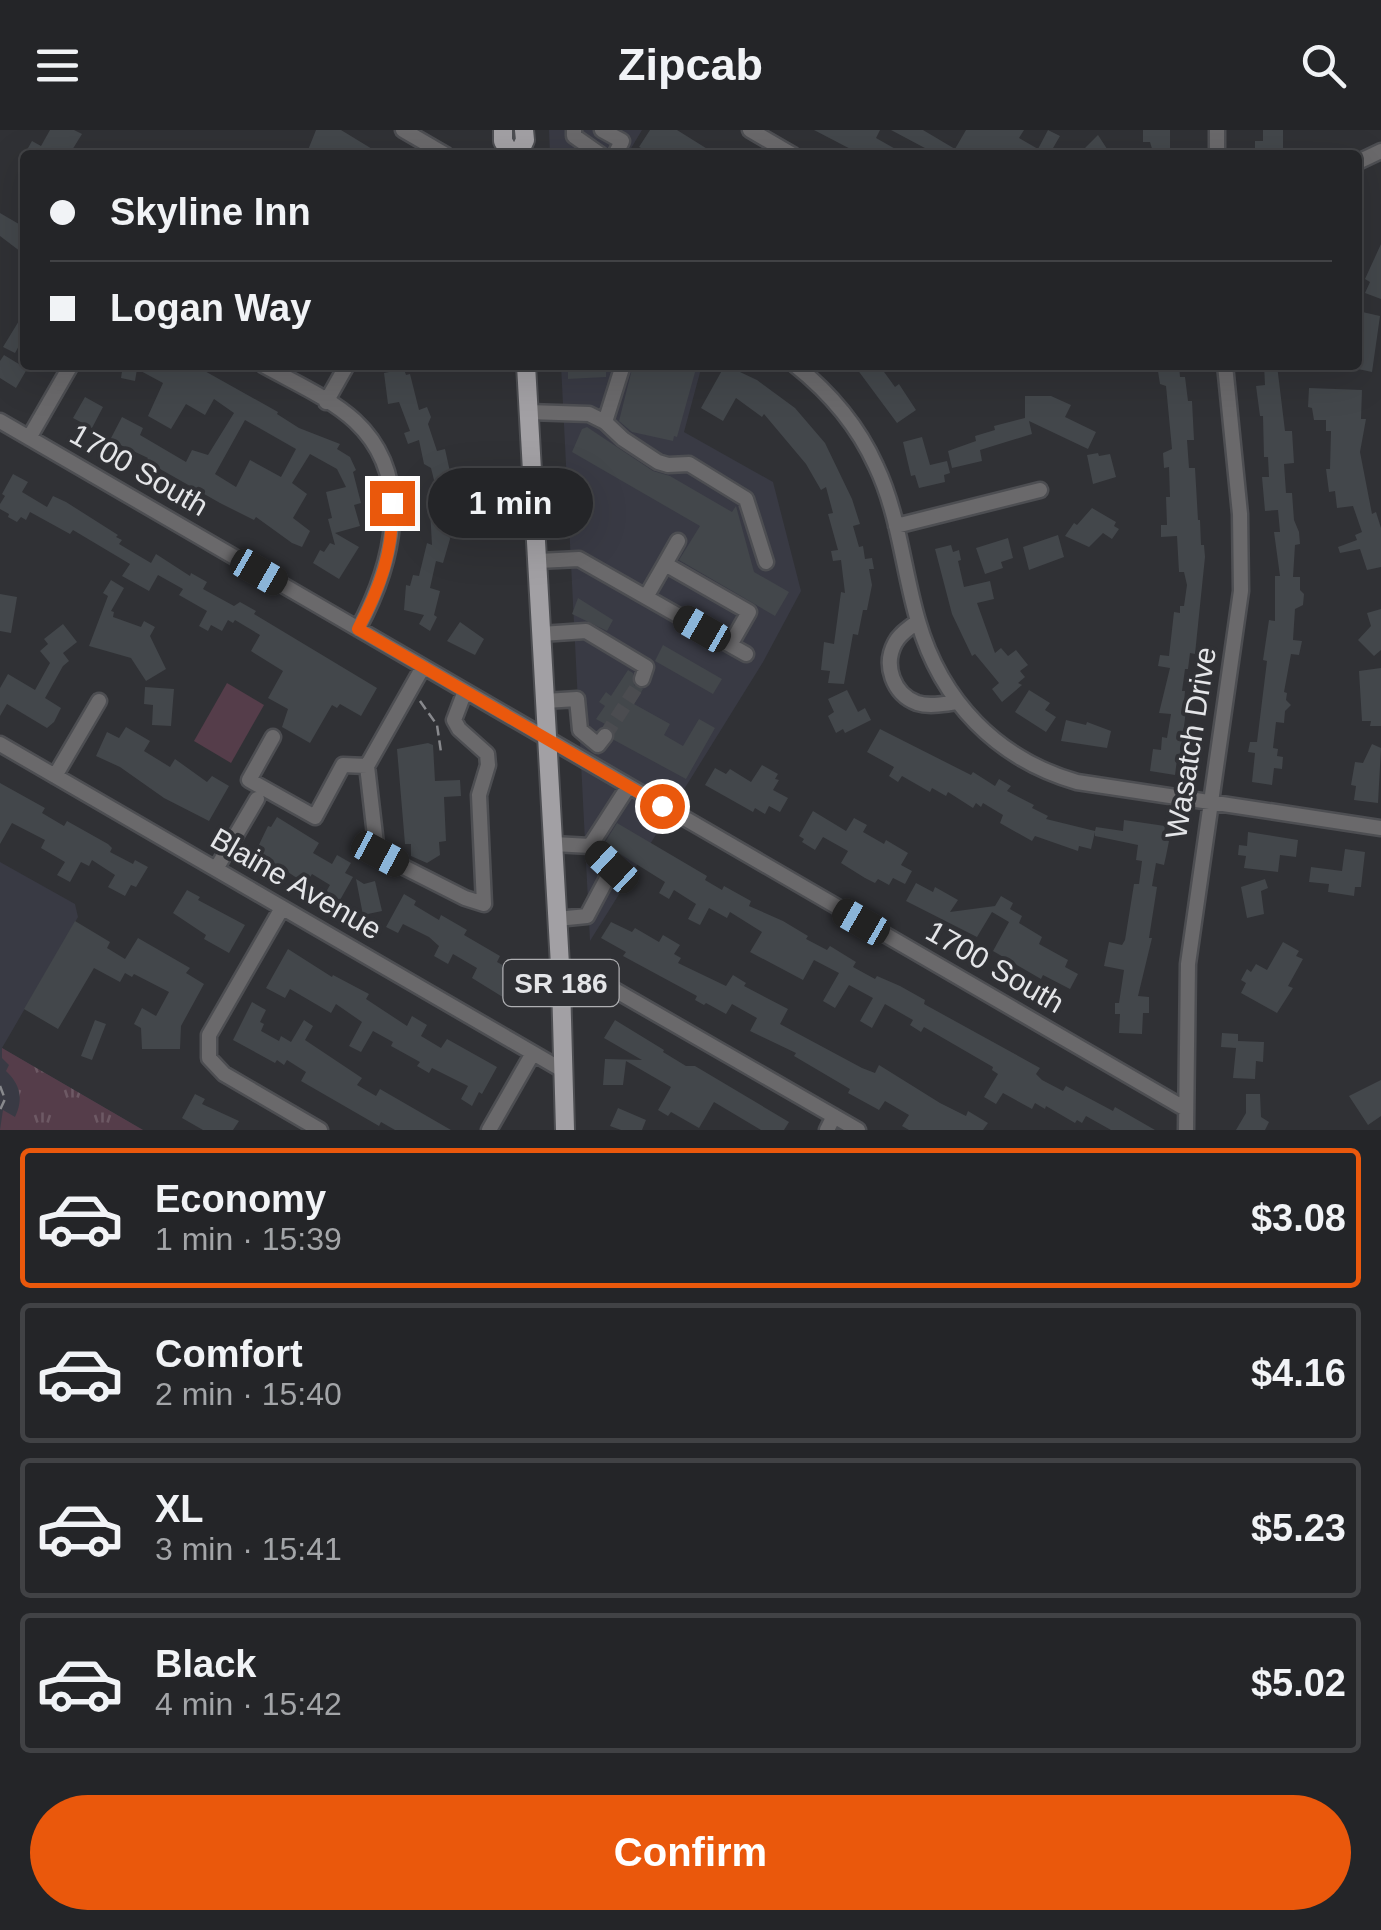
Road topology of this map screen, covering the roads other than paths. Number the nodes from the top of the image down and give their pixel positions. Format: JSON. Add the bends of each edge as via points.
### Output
{"nodes":[{"id":1,"x":403,"y":130,"type":"edge"},
{"id":2,"x":602,"y":130,"type":"edge"},
{"id":3,"x":750,"y":130,"type":"edge"},
{"id":4,"x":574,"y":133,"type":"edge"},
{"id":5,"x":437,"y":150,"type":"edge"},
{"id":6,"x":595,"y":150,"type":"edge"},
{"id":7,"x":618,"y":150,"type":"edge"},
{"id":8,"x":784,"y":150,"type":"edge"},
{"id":9,"x":68,"y":370,"type":"edge"},
{"id":10,"x":272,"y":370,"type":"edge"},
{"id":11,"x":344,"y":370,"type":"edge"},
{"id":12,"x":526,"y":370,"type":"edge"},
{"id":13,"x":621,"y":370,"type":"edge"},
{"id":14,"x":800,"y":370,"type":"edge"},
{"id":15,"x":1226,"y":370,"type":"edge"},
{"id":16,"x":326,"y":402,"type":"junction"},
{"id":17,"x":529,"y":412,"type":"junction"},
{"id":18,"x":0,"y":421,"type":"edge"},
{"id":19,"x":605,"y":422,"type":"junction"},
{"id":20,"x":29,"y":438,"type":"junction"},
{"id":21,"x":1040,"y":490,"type":"dead end"},
{"id":22,"x":896,"y":526,"type":"junction"},
{"id":23,"x":678,"y":541,"type":"dead end"},
{"id":24,"x":538,"y":561,"type":"junction"},
{"id":25,"x":766,"y":562,"type":"dead end"},
{"id":26,"x":665,"y":564,"type":"junction"},
{"id":27,"x":646,"y":597,"type":"junction"},
{"id":28,"x":918,"y":621,"type":"junction"},
{"id":29,"x":358,"y":629,"type":"junction"},
{"id":30,"x":542,"y":634,"type":"junction"},
{"id":31,"x":730,"y":645,"type":"junction"},
{"id":32,"x":746,"y":654,"type":"dead end"},
{"id":33,"x":423,"y":667,"type":"junction"},
{"id":34,"x":642,"y":679,"type":"dead end"},
{"id":35,"x":465,"y":691,"type":"junction"},
{"id":36,"x":98,"y":701,"type":"dead end"},
{"id":37,"x":545,"y":701,"type":"junction"},
{"id":38,"x":957,"y":702,"type":"junction"},
{"id":39,"x":605,"y":736,"type":"dead end"},
{"id":40,"x":274,"y":738,"type":"dead end"},
{"id":41,"x":547,"y":738,"type":"junction"},
{"id":42,"x":0,"y":744,"type":"edge"},
{"id":43,"x":367,"y":766,"type":"junction"},
{"id":44,"x":55,"y":776,"type":"junction"},
{"id":45,"x":628,"y":787,"type":"junction"},
{"id":46,"x":257,"y":799,"type":"dead end"},
{"id":47,"x":1209,"y":804,"type":"junction"},
{"id":48,"x":1381,"y":828,"type":"edge"},
{"id":49,"x":554,"y":844,"type":"junction"},
{"id":50,"x":590,"y":846,"type":"junction"},
{"id":51,"x":216,"y":869,"type":"junction"},
{"id":52,"x":282,"y":908,"type":"junction"},
{"id":53,"x":557,"y":919,"type":"junction"},
{"id":54,"x":561,"y":983,"type":"junction"},
{"id":55,"x":533,"y":1053,"type":"junction"},
{"id":56,"x":564,"y":1071,"type":"junction"},
{"id":57,"x":1184,"y":1108,"type":"junction"},
{"id":58,"x":830,"y":1123,"type":"edge"},
{"id":59,"x":320,"y":1130,"type":"edge"},
{"id":60,"x":489,"y":1130,"type":"edge"},
{"id":61,"x":565,"y":1130,"type":"edge"},
{"id":62,"x":858,"y":1130,"type":"edge"},
{"id":63,"x":1186,"y":1130,"type":"edge"}],
"edges":[{"from":1,"to":5,"type":"street"},
{"from":2,"to":7,"type":"street","via":[[622,141]]},
{"from":3,"to":8,"type":"street"},
{"from":4,"to":6,"type":"street"},
{"from":9,"to":20,"type":"street"},
{"from":10,"to":16,"type":"street"},
{"from":11,"to":16,"type":"street"},
{"from":12,"to":17,"type":"main road","number":"SR 186"},
{"from":13,"to":19,"type":"street"},
{"from":14,"to":22,"type":"street","via":[[860,436]]},
{"from":15,"to":47,"type":"street","name":"Wasatch Drive","via":[[1241,591]]},
{"from":16,"to":29,"type":"street","via":[[375,444],[390,487],[388,556]]},
{"from":17,"to":19,"type":"street","via":[[590,414]]},
{"from":17,"to":24,"type":"main road","number":"SR 186"},
{"from":18,"to":20,"type":"street","name":"1700 South"},
{"from":19,"to":25,"type":"street","via":[[658,462],[689,464],[746,499]]},
{"from":20,"to":29,"type":"street","name":"1700 South"},
{"from":21,"to":22,"type":"street"},
{"from":22,"to":28,"type":"street"},
{"from":23,"to":26,"type":"street"},
{"from":24,"to":27,"type":"street","via":[[578,559]]},
{"from":24,"to":30,"type":"main road","number":"SR 186"},
{"from":26,"to":27,"type":"street"},
{"from":26,"to":31,"type":"street","via":[[748,612]]},
{"from":27,"to":31,"type":"street"},
{"from":28,"to":38,"type":"street"},
{"from":28,"to":38,"type":"street","via":[[893,647],[893,680],[916,703]]},
{"from":29,"to":33,"type":"street","name":"1700 South"},
{"from":30,"to":34,"type":"street","via":[[586,631],[646,667]]},
{"from":30,"to":37,"type":"main road","number":"SR 186"},
{"from":31,"to":32,"type":"street"},
{"from":33,"to":35,"type":"street","name":"1700 South"},
{"from":33,"to":43,"type":"street"},
{"from":35,"to":41,"type":"street","name":"1700 South"},
{"from":35,"to":43,"type":"street","via":[[454,720],[487,754],[488,765],[480,795],[484,904],[380,854]]},
{"from":36,"to":44,"type":"street"},
{"from":37,"to":39,"type":"street","via":[[577,699],[580,730],[598,746]]},
{"from":37,"to":41,"type":"main road","number":"SR 186"},
{"from":38,"to":47,"type":"street","via":[[1005,748],[1057,776]]},
{"from":40,"to":43,"type":"street","via":[[248,780],[315,817],[343,765]]},
{"from":41,"to":45,"type":"street","name":"1700 South"},
{"from":41,"to":49,"type":"main road","number":"SR 186"},
{"from":42,"to":44,"type":"street","name":"Blaine Avenue"},
{"from":44,"to":51,"type":"street","name":"Blaine Avenue"},
{"from":45,"to":50,"type":"street"},
{"from":45,"to":57,"type":"street","name":"1700 South"},
{"from":46,"to":51,"type":"street"},
{"from":47,"to":48,"type":"street"},
{"from":47,"to":57,"type":"street","name":"Wasatch Drive","via":[[1188,964]]},
{"from":49,"to":50,"type":"street"},
{"from":49,"to":53,"type":"main road","number":"SR 186"},
{"from":50,"to":53,"type":"street","via":[[612,867],[586,916]]},
{"from":51,"to":52,"type":"street","name":"Blaine Avenue"},
{"from":52,"to":55,"type":"street","name":"Blaine Avenue"},
{"from":52,"to":59,"type":"street","via":[[209,1035],[209,1058],[218,1070]]},
{"from":53,"to":54,"type":"main road","number":"SR 186"},
{"from":54,"to":56,"type":"main road","number":"SR 186"},
{"from":54,"to":58,"type":"street","via":[[607,986]]},
{"from":55,"to":56,"type":"street","name":"Blaine Avenue"},
{"from":55,"to":60,"type":"street"},
{"from":56,"to":61,"type":"main road","number":"SR 186"},
{"from":57,"to":63,"type":"street","name":"Wasatch Drive"},
{"from":58,"to":62,"type":"street"}]}
